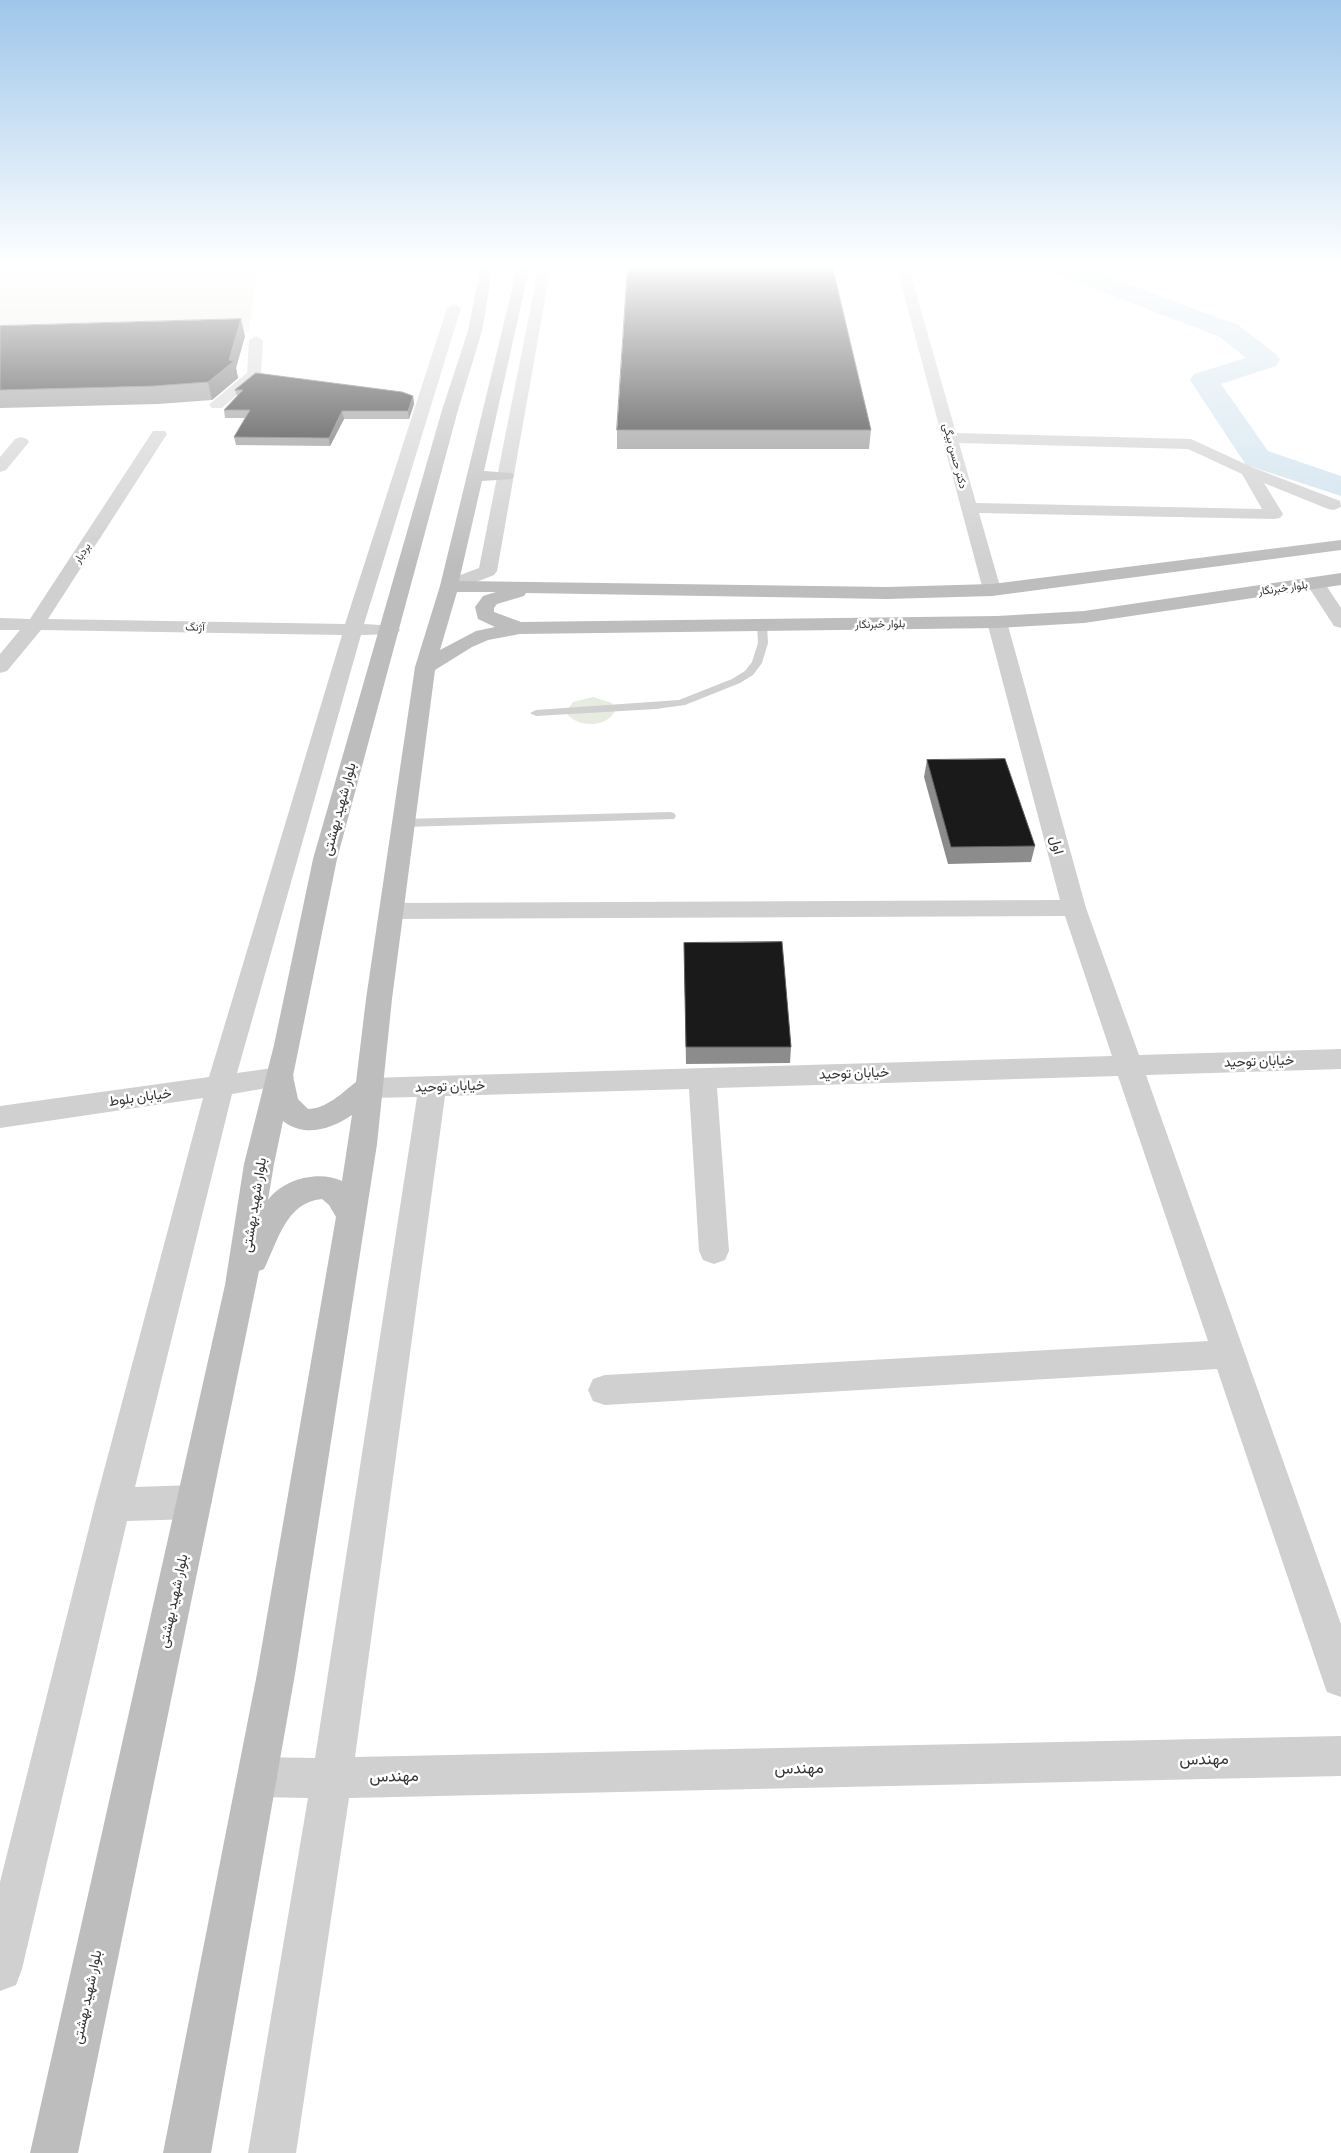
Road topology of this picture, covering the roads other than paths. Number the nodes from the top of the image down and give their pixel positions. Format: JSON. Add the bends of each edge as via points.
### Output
{"nodes":[{"id":1,"x":255,"y":365,"type":"edge"},
{"id":2,"x":435,"y":365,"type":"edge"},
{"id":3,"x":463,"y":365,"type":"edge"},
{"id":4,"x":508,"y":365,"type":"edge"},
{"id":5,"x":520,"y":365,"type":"edge"},
{"id":6,"x":930,"y":365,"type":"edge"},
{"id":7,"x":254,"y":374,"type":"junction"},
{"id":8,"x":272,"y":377,"type":"edge"},
{"id":9,"x":425,"y":396,"type":"junction"},
{"id":10,"x":217,"y":405,"type":"dead end"},
{"id":11,"x":159,"y":434,"type":"dead end"},
{"id":12,"x":950,"y":438,"type":"junction"},
{"id":13,"x":0,"y":443,"type":"edge"},
{"id":14,"x":0,"y":468,"type":"edge"},
{"id":15,"x":1248,"y":472,"type":"junction"},
{"id":16,"x":474,"y":476,"type":"junction"},
{"id":17,"x":506,"y":476,"type":"junction"},
{"id":18,"x":1334,"y":505,"type":"dead end"},
{"id":19,"x":969,"y":508,"type":"junction"},
{"id":20,"x":1341,"y":545,"type":"edge"},
{"id":21,"x":1341,"y":579,"type":"edge"},
{"id":22,"x":1315,"y":583,"type":"junction"},
{"id":23,"x":449,"y":586,"type":"junction"},
{"id":24,"x":531,"y":589,"type":"junction"},
{"id":25,"x":992,"y":590,"type":"junction"},
{"id":26,"x":997,"y":622,"type":"junction"},
{"id":27,"x":1341,"y":622,"type":"edge"},
{"id":28,"x":0,"y":624,"type":"edge"},
{"id":29,"x":35,"y":625,"type":"junction"},
{"id":30,"x":762,"y":625,"type":"junction"},
{"id":31,"x":520,"y":628,"type":"junction"},
{"id":32,"x":353,"y":629,"type":"junction"},
{"id":33,"x":390,"y":630,"type":"junction"},
{"id":34,"x":0,"y":667,"type":"edge"},
{"id":35,"x":425,"y":667,"type":"junction"},
{"id":36,"x":536,"y":713,"type":"dead end"},
{"id":37,"x":670,"y":816,"type":"dead end"},
{"id":38,"x":404,"y":823,"type":"junction"},
{"id":39,"x":1074,"y":908,"type":"junction"},
{"id":40,"x":392,"y":911,"type":"junction"},
{"id":41,"x":1341,"y":1059,"type":"edge"},
{"id":42,"x":1128,"y":1065,"type":"junction"},
{"id":43,"x":280,"y":1077,"type":"junction"},
{"id":44,"x":702,"y":1078,"type":"junction"},
{"id":45,"x":220,"y":1086,"type":"junction"},
{"id":46,"x":433,"y":1086,"type":"junction"},
{"id":47,"x":368,"y":1088,"type":"junction"},
{"id":48,"x":0,"y":1117,"type":"edge"},
{"id":49,"x":352,"y":1217,"type":"junction"},
{"id":50,"x":714,"y":1251,"type":"dead end"},
{"id":51,"x":241,"y":1285,"type":"junction"},
{"id":52,"x":1228,"y":1354,"type":"junction"},
{"id":53,"x":605,"y":1390,"type":"dead end"},
{"id":54,"x":194,"y":1502,"type":"junction"},
{"id":55,"x":113,"y":1504,"type":"junction"},
{"id":56,"x":1341,"y":1678,"type":"edge"},
{"id":57,"x":1341,"y":1756,"type":"edge"},
{"id":58,"x":257,"y":1777,"type":"junction"},
{"id":59,"x":332,"y":1778,"type":"junction"},
{"id":60,"x":0,"y":1969,"type":"edge"},
{"id":61,"x":54,"y":2153,"type":"edge"},
{"id":62,"x":187,"y":2153,"type":"edge"},
{"id":63,"x":272,"y":2153,"type":"edge"}],
"edges":[{"from":1,"to":7,"type":"street"},
{"from":2,"to":9,"type":"street"},
{"from":3,"to":9,"type":"main road","name":"بلوار شهید بهشتی","via":[[462,370]]},
{"from":4,"to":16,"type":"main road"},
{"from":5,"to":17,"type":"street"},
{"from":6,"to":12,"type":"street","name":"دکتر حسن بیگی"},
{"from":7,"to":8,"type":"street"},
{"from":7,"to":10,"type":"street"},
{"from":9,"to":32,"type":"street"},
{"from":9,"to":33,"type":"main road","name":"بلوار شهید بهشتی"},
{"from":11,"to":29,"type":"street","name":"بردبار"},
{"from":12,"to":15,"type":"street","via":[[1191,444]]},
{"from":12,"to":19,"type":"street","name":"دکتر حسن بیگی"},
{"from":13,"to":14,"type":"street","via":[[21,442]]},
{"from":15,"to":18,"type":"street"},
{"from":15,"to":19,"type":"street","via":[[1274,514]]},
{"from":16,"to":17,"type":"main road"},
{"from":16,"to":23,"type":"main road"},
{"from":17,"to":23,"type":"street","via":[[488,571]]},
{"from":19,"to":25,"type":"street","name":"دکتر حسن بیگی"},
{"from":20,"to":25,"type":"main road"},
{"from":21,"to":22,"type":"main road","name":"بلوار خبرنگار"},
{"from":22,"to":26,"type":"main road","name":"بلوار خبرنگار","via":[[1084,617]]},
{"from":22,"to":27,"type":"street"},
{"from":23,"to":24,"type":"main road"},
{"from":23,"to":35,"type":"main road"},
{"from":24,"to":25,"type":"main road","via":[[887,593]]},
{"from":24,"to":31,"type":"main road","via":[[504,594],[490,600],[484,607],[486,615],[496,621]]},
{"from":25,"to":26,"type":"main road"},
{"from":26,"to":30,"type":"main road","name":"بلوار خبرنگار"},
{"from":26,"to":39,"type":"street","name":"اول"},
{"from":28,"to":29,"type":"street","name":"آژنگ"},
{"from":29,"to":32,"type":"street","name":"آژنگ"},
{"from":29,"to":34,"type":"street","name":"بردبار"},
{"from":30,"to":31,"type":"main road","name":"بلوار خبرنگار"},
{"from":30,"to":36,"type":"lane","via":[[763,644],[757,663],[749,673],[681,703]]},
{"from":31,"to":35,"type":"main road","name":"بلوار خبرنگار","via":[[484,635]]},
{"from":32,"to":33,"type":"street","name":"آژنگ"},
{"from":32,"to":45,"type":"street"},
{"from":33,"to":43,"type":"main road","name":"بلوار شهید بهشتی","via":[[325,859]]},
{"from":35,"to":38,"type":"main road"},
{"from":37,"to":38,"type":"lane"},
{"from":38,"to":40,"type":"main road"},
{"from":39,"to":40,"type":"street"},
{"from":39,"to":42,"type":"street","name":"اول"},
{"from":40,"to":47,"type":"main road"},
{"from":41,"to":42,"type":"street","name":"خیابان توحید"},
{"from":42,"to":44,"type":"street","name":"خیابان توحید"},
{"from":42,"to":52,"type":"street","name":"اول"},
{"from":43,"to":45,"type":"street","name":"خیابان بلوط"},
{"from":43,"to":47,"type":"main road","via":[[285,1103],[296,1116],[309,1120],[326,1118]]},
{"from":43,"to":51,"type":"main road","name":"بلوار شهید بهشتی","via":[[259,1164]]},
{"from":44,"to":46,"type":"street","name":"خیابان توحید"},
{"from":44,"to":50,"type":"street"},
{"from":45,"to":48,"type":"street","name":"خیابان بلوط"},
{"from":45,"to":55,"type":"street"},
{"from":46,"to":47,"type":"street","name":"خیابان توحید"},
{"from":46,"to":59,"type":"street"},
{"from":47,"to":49,"type":"main road"},
{"from":49,"to":51,"type":"main road","via":[[340,1195],[330,1188],[315,1186],[287,1198],[271,1222]]},
{"from":49,"to":58,"type":"main road"},
{"from":51,"to":54,"type":"main road","name":"بلوار شهید بهشتی"},
{"from":52,"to":53,"type":"street"},
{"from":52,"to":56,"type":"street","name":"اول"},
{"from":54,"to":55,"type":"street"},
{"from":54,"to":61,"type":"main road","name":"بلوار شهید بهشتی"},
{"from":55,"to":60,"type":"street"},
{"from":57,"to":59,"type":"street","name":"مهندس"},
{"from":58,"to":59,"type":"street","name":"مهندس"},
{"from":58,"to":62,"type":"main road"},
{"from":59,"to":63,"type":"street"}]}
